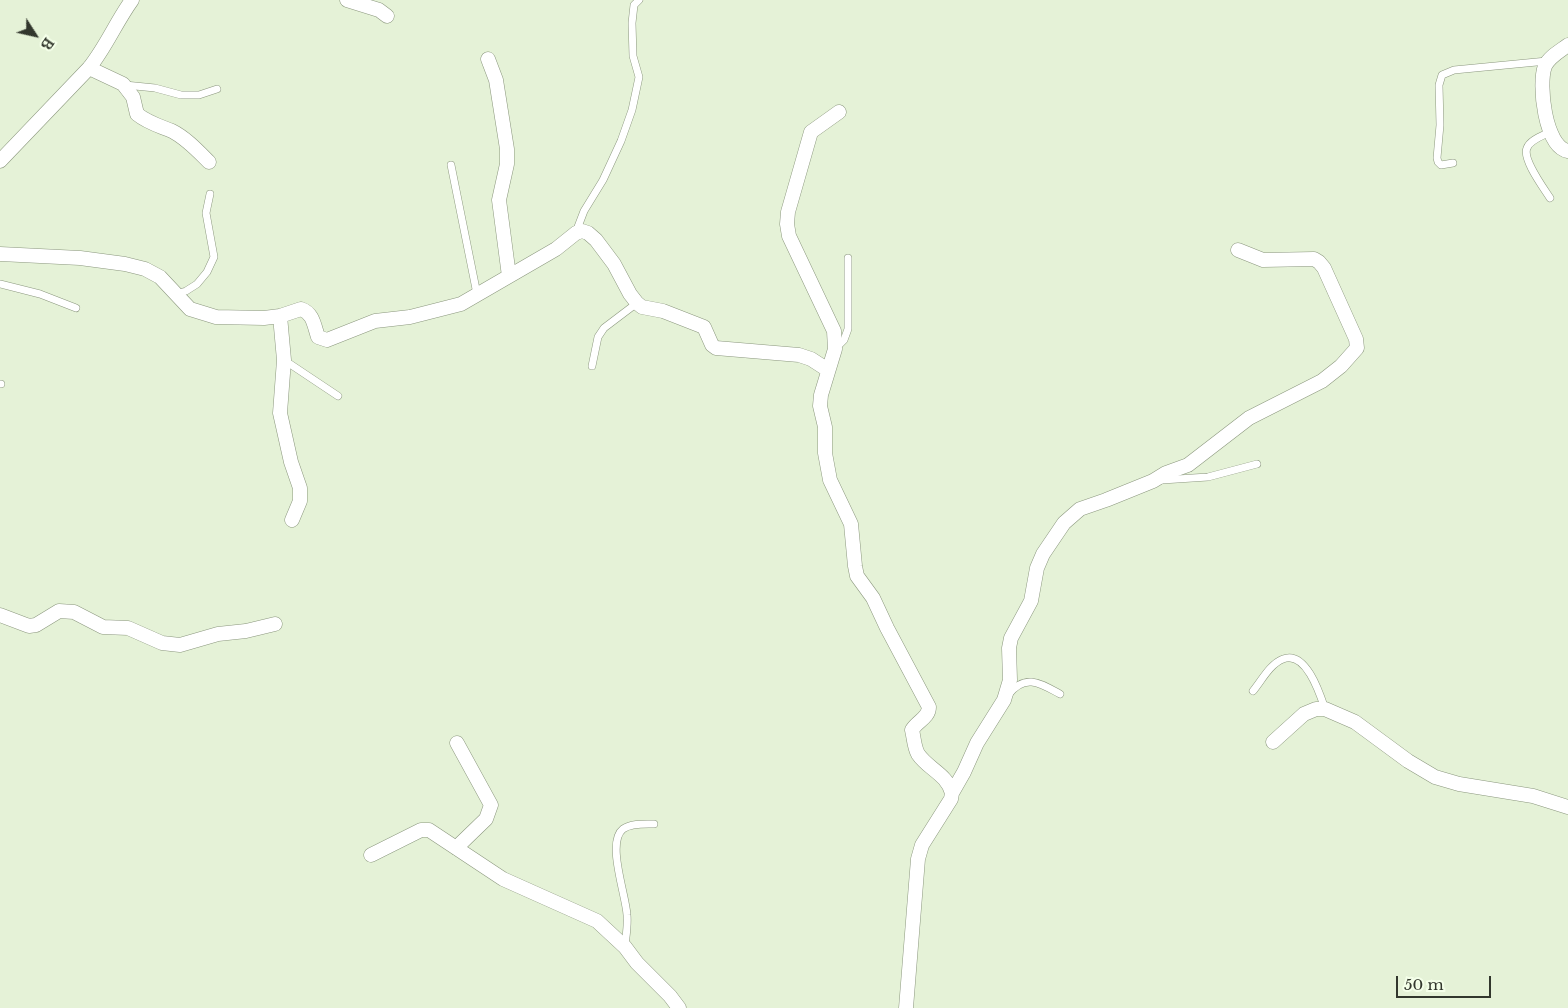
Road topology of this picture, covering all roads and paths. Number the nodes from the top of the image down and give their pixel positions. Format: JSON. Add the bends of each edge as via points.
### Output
{"nodes":[{"id":1,"x":132,"y":0,"type":"edge"},
{"id":2,"x":347,"y":0,"type":"edge"},
{"id":3,"x":639,"y":0,"type":"edge"},
{"id":4,"x":387,"y":16,"type":"dead end"},
{"id":5,"x":1568,"y":45,"type":"edge"},
{"id":6,"x":488,"y":59,"type":"dead end"},
{"id":7,"x":1548,"y":61,"type":"junction"},
{"id":8,"x":89,"y":68,"type":"junction"},
{"id":9,"x":122,"y":84,"type":"junction"},
{"id":10,"x":217,"y":88,"type":"dead end"},
{"id":11,"x":839,"y":112,"type":"dead end"},
{"id":12,"x":1550,"y":132,"type":"junction"},
{"id":13,"x":1568,"y":150,"type":"edge"},
{"id":14,"x":0,"y":161,"type":"edge"},
{"id":15,"x":209,"y":162,"type":"dead end"},
{"id":16,"x":1453,"y":163,"type":"dead end"},
{"id":17,"x":451,"y":165,"type":"dead end"},
{"id":18,"x":210,"y":194,"type":"dead end"},
{"id":19,"x":1550,"y":198,"type":"dead end"},
{"id":20,"x":576,"y":232,"type":"junction"},
{"id":21,"x":1238,"y":250,"type":"dead end"},
{"id":22,"x":0,"y":254,"type":"edge"},
{"id":23,"x":848,"y":258,"type":"dead end"},
{"id":24,"x":509,"y":276,"type":"junction"},
{"id":25,"x":0,"y":284,"type":"edge"},
{"id":26,"x":176,"y":294,"type":"junction"},
{"id":27,"x":477,"y":294,"type":"junction"},
{"id":28,"x":637,"y":303,"type":"junction"},
{"id":29,"x":76,"y":308,"type":"dead end"},
{"id":30,"x":280,"y":316,"type":"junction"},
{"id":31,"x":835,"y":349,"type":"junction"},
{"id":32,"x":284,"y":360,"type":"junction"},
{"id":33,"x":592,"y":366,"type":"dead end"},
{"id":34,"x":828,"y":370,"type":"junction"},
{"id":35,"x":338,"y":396,"type":"dead end"},
{"id":36,"x":1257,"y":464,"type":"dead end"},
{"id":37,"x":1153,"y":481,"type":"junction"},
{"id":38,"x":292,"y":520,"type":"dead end"},
{"id":39,"x":0,"y":615,"type":"edge"},
{"id":40,"x":275,"y":624,"type":"dead end"},
{"id":41,"x":1253,"y":690,"type":"dead end"},
{"id":42,"x":1060,"y":694,"type":"dead end"},
{"id":43,"x":1004,"y":700,"type":"junction"},
{"id":44,"x":1325,"y":709,"type":"junction"},
{"id":45,"x":1273,"y":742,"type":"dead end"},
{"id":46,"x":457,"y":743,"type":"dead end"},
{"id":47,"x":952,"y":793,"type":"junction"},
{"id":48,"x":1568,"y":806,"type":"edge"},
{"id":49,"x":654,"y":824,"type":"dead end"},
{"id":50,"x":456,"y":848,"type":"junction"},
{"id":51,"x":371,"y":855,"type":"dead end"},
{"id":52,"x":624,"y":947,"type":"junction"},
{"id":53,"x":680,"y":1008,"type":"edge"},
{"id":54,"x":906,"y":1008,"type":"edge"}],
"edges":[{"from":1,"to":8,"type":"street"},
{"from":2,"to":4,"type":"street","via":[[379,10]]},
{"from":3,"to":20,"type":"lane","via":[[634,5],[632,23],[633,56],[639,77],[632,110],[621,141]]},
{"from":5,"to":7,"type":"street"},
{"from":6,"to":24,"type":"street","via":[[496,80],[507,149],[499,200]]},
{"from":7,"to":12,"type":"street","via":[[1542,84]]},
{"from":7,"to":16,"type":"lane","via":[[1454,70],[1442,75],[1437,158],[1441,165]]},
{"from":8,"to":9,"type":"street"},
{"from":8,"to":14,"type":"street"},
{"from":9,"to":10,"type":"lane","via":[[182,95],[199,95]]},
{"from":9,"to":15,"type":"street","via":[[133,97],[137,114],[174,132]]},
{"from":11,"to":31,"type":"street","via":[[811,132],[787,224],[789,236],[834,331]]},
{"from":12,"to":13,"type":"street","via":[[1555,144]]},
{"from":12,"to":19,"type":"lane","via":[[1530,142],[1526,149],[1526,158]]},
{"from":17,"to":27,"type":"lane"},
{"from":18,"to":26,"type":"lane","via":[[206,213],[214,257],[197,284]]},
{"from":20,"to":24,"type":"street","via":[[556,249]]},
{"from":20,"to":28,"type":"street","via":[[588,233],[596,240]]},
{"from":21,"to":37,"type":"street","via":[[1263,260],[1308,258],[1319,262],[1356,339],[1357,348],[1322,382],[1249,418],[1195,461]]},
{"from":22,"to":26,"type":"street","via":[[80,258],[145,268],[160,277]]},
{"from":23,"to":31,"type":"lane","via":[[848,329],[844,340]]},
{"from":24,"to":27,"type":"street"},
{"from":25,"to":29,"type":"lane","via":[[40,294]]},
{"from":26,"to":30,"type":"street","via":[[190,309],[204,315],[234,319]]},
{"from":27,"to":30,"type":"street","via":[[445,309],[375,321],[327,340],[318,337],[306,311],[301,309]]},
{"from":28,"to":33,"type":"lane","via":[[604,328],[598,337]]},
{"from":28,"to":34,"type":"street","via":[[704,327],[716,348],[799,355]]},
{"from":30,"to":32,"type":"street"},
{"from":31,"to":34,"type":"street"},
{"from":32,"to":35,"type":"lane"},
{"from":32,"to":38,"type":"street","via":[[280,413],[300,488],[300,500]]},
{"from":34,"to":47,"type":"street","via":[[820,395],[825,454],[830,480],[850,524],[857,576],[874,598],[928,707],[929,713],[912,730],[916,751],[942,775]]},
{"from":36,"to":37,"type":"lane","via":[[1208,477]]},
{"from":37,"to":43,"type":"street","via":[[1080,509],[1051,540],[1037,568],[1032,601],[1008,648],[1010,680]]},
{"from":39,"to":40,"type":"street","via":[[29,626],[59,611],[74,612],[103,628],[128,628],[162,643],[180,645],[218,634]]},
{"from":41,"to":44,"type":"lane","via":[[1278,662],[1285,658],[1296,660],[1312,676]]},
{"from":42,"to":43,"type":"lane","via":[[1039,682],[1029,681],[1020,684]]},
{"from":43,"to":47,"type":"street","via":[[977,743]]},
{"from":44,"to":45,"type":"street","via":[[1304,714]]},
{"from":44,"to":48,"type":"street","via":[[1355,722],[1408,762],[1435,776],[1458,784],[1533,796]]},
{"from":46,"to":50,"type":"street","via":[[491,805],[486,819]]},
{"from":47,"to":54,"type":"street","via":[[918,858]]},
{"from":49,"to":52,"type":"lane","via":[[630,826],[618,836],[616,860],[628,916]]},
{"from":50,"to":51,"type":"street","via":[[429,830],[421,830]]},
{"from":50,"to":52,"type":"street","via":[[503,879],[597,921]]},
{"from":52,"to":53,"type":"street"}]}
